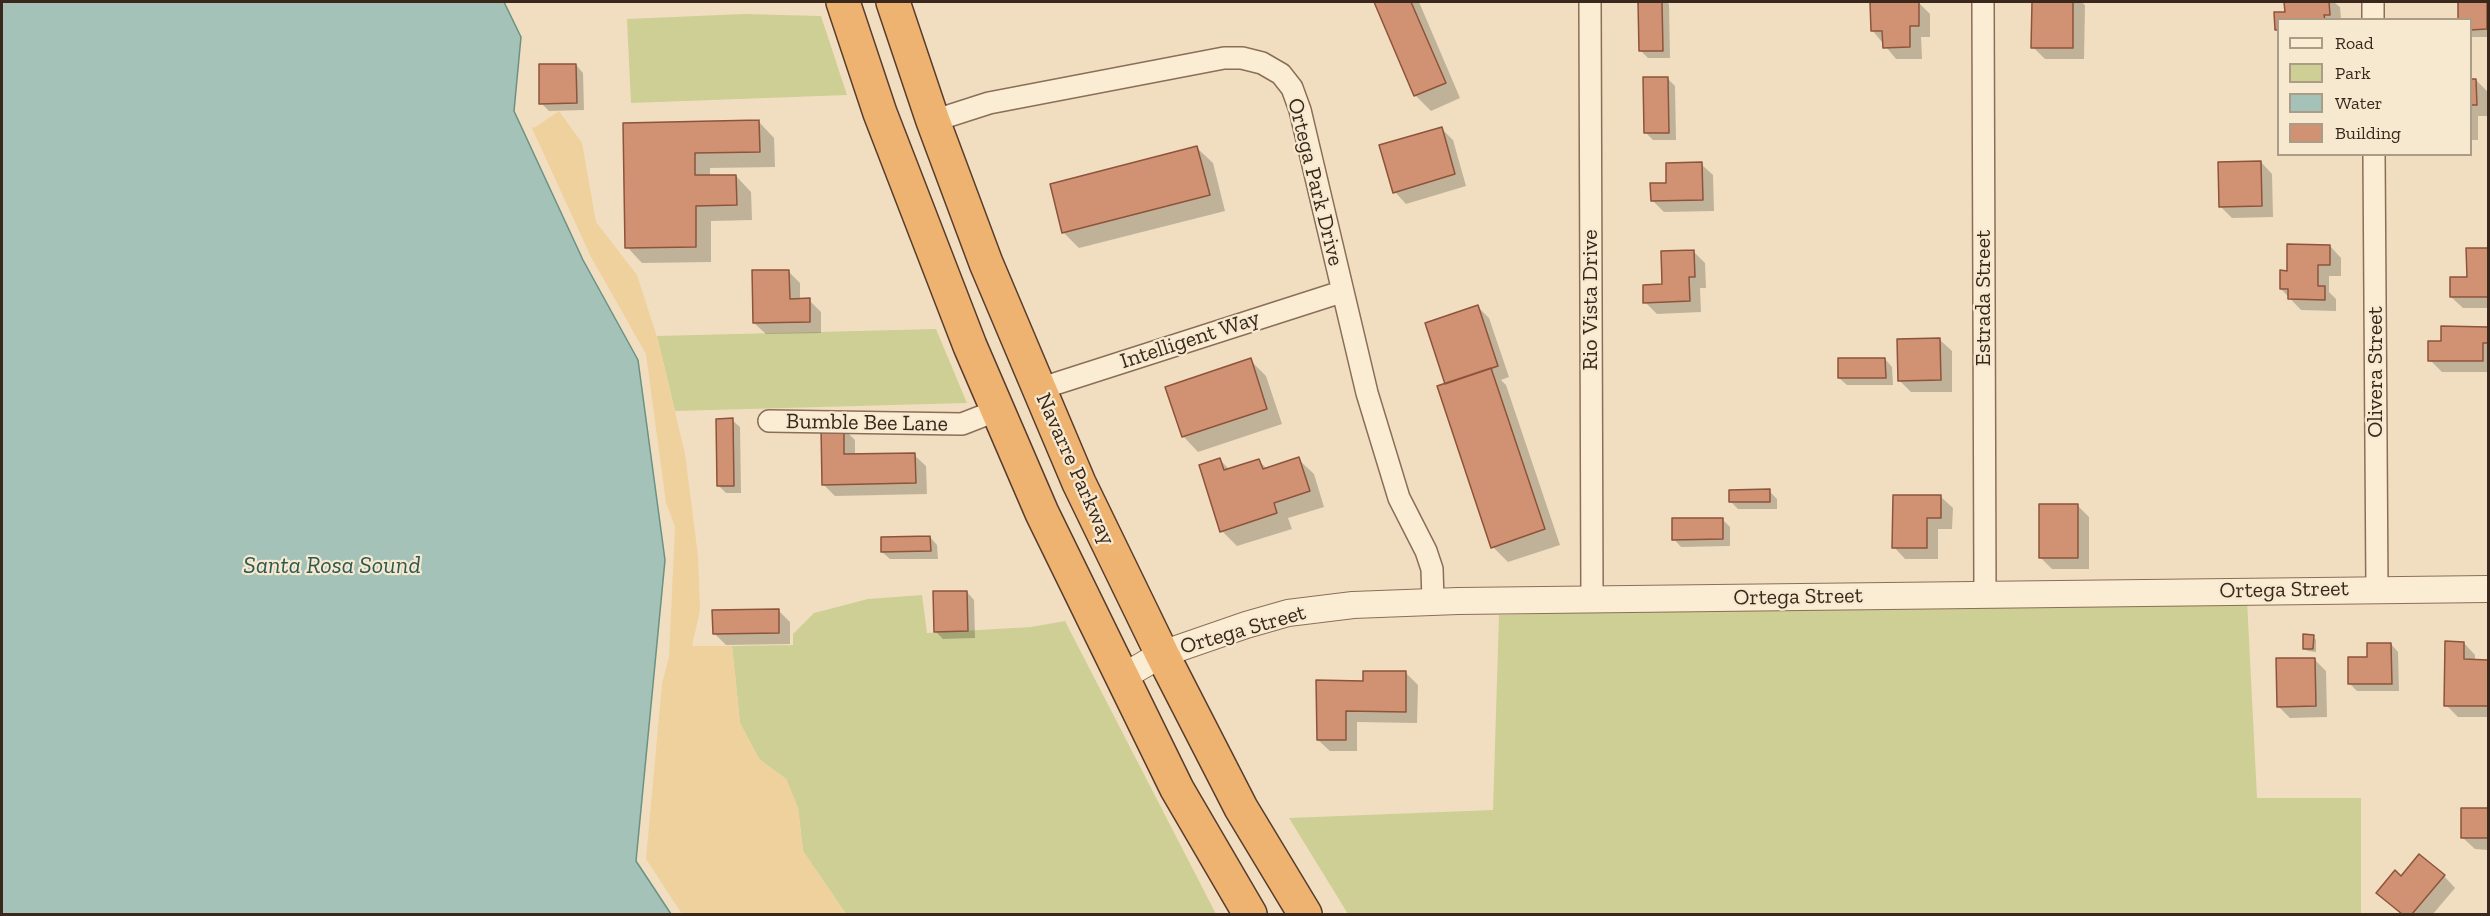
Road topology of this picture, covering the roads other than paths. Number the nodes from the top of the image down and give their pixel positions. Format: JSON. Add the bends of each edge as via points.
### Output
{"nodes":[{"id":1,"x":843,"y":2,"type":"edge"},
{"id":2,"x":893,"y":2,"type":"edge"},
{"id":3,"x":1590,"y":2,"type":"edge"},
{"id":4,"x":1983,"y":2,"type":"edge"},
{"id":5,"x":2373,"y":2,"type":"edge"},
{"id":6,"x":2373,"y":18,"type":"edge"},
{"id":7,"x":933,"y":121,"type":"junction"},
{"id":8,"x":2374,"y":156,"type":"edge"},
{"id":9,"x":1341,"y":292,"type":"junction"},
{"id":10,"x":1039,"y":389,"type":"junction"},
{"id":11,"x":998,"y":410,"type":"junction"},
{"id":12,"x":770,"y":421,"type":"dead end"},
{"id":13,"x":2377,"y":589,"type":"junction"},
{"id":14,"x":2488,"y":589,"type":"edge"},
{"id":15,"x":1985,"y":595,"type":"junction"},
{"id":16,"x":1592,"y":599,"type":"junction"},
{"id":17,"x":1433,"y":601,"type":"junction"},
{"id":18,"x":1162,"y":654,"type":"junction"},
{"id":19,"x":1121,"y":678,"type":"junction"},
{"id":20,"x":1250,"y":915,"type":"edge"},
{"id":21,"x":1305,"y":915,"type":"edge"}],
"edges":[{"from":1,"to":11,"type":"highway","name":"Navarre Parkway","via":[[880,113]]},
{"from":2,"to":7,"type":"highway","name":"Navarre Parkway"},
{"from":3,"to":16,"type":"street","name":"Rio Vista Drive"},
{"from":4,"to":15,"type":"street","name":"Estrada Street"},
{"from":5,"to":6,"type":"street"},
{"from":7,"to":9,"type":"street","name":"Ortega Park Drive","via":[[989,103],[1224,58],[1262,63],[1281,74],[1292,88],[1300,110]]},
{"from":7,"to":10,"type":"highway","name":"Navarre Parkway"},
{"from":8,"to":13,"type":"street","name":"Olivera Street"},
{"from":9,"to":10,"type":"street","name":"Intelligent Way"},
{"from":9,"to":17,"type":"street","name":"Ortega Park Drive","via":[[1399,498],[1432,569]]},
{"from":10,"to":18,"type":"highway","name":"Navarre Parkway","via":[[1079,483]]},
{"from":11,"to":12,"type":"street","name":"Bumble Bee Lane","via":[[962,424]]},
{"from":11,"to":19,"type":"highway","name":"Navarre Parkway"},
{"from":13,"to":14,"type":"street","name":"Ortega Street"},
{"from":13,"to":15,"type":"street","name":"Ortega Street"},
{"from":15,"to":16,"type":"street","name":"Ortega Street"},
{"from":16,"to":17,"type":"street","name":"Ortega Street"},
{"from":17,"to":18,"type":"street","name":"Ortega Street","via":[[1353,604],[1288,613]]},
{"from":18,"to":19,"type":"street","name":"Ortega Street"},
{"from":18,"to":21,"type":"highway","name":"Navarre Parkway","via":[[1241,808]]},
{"from":19,"to":20,"type":"highway","name":"Navarre Parkway","via":[[1177,789]]}]}
